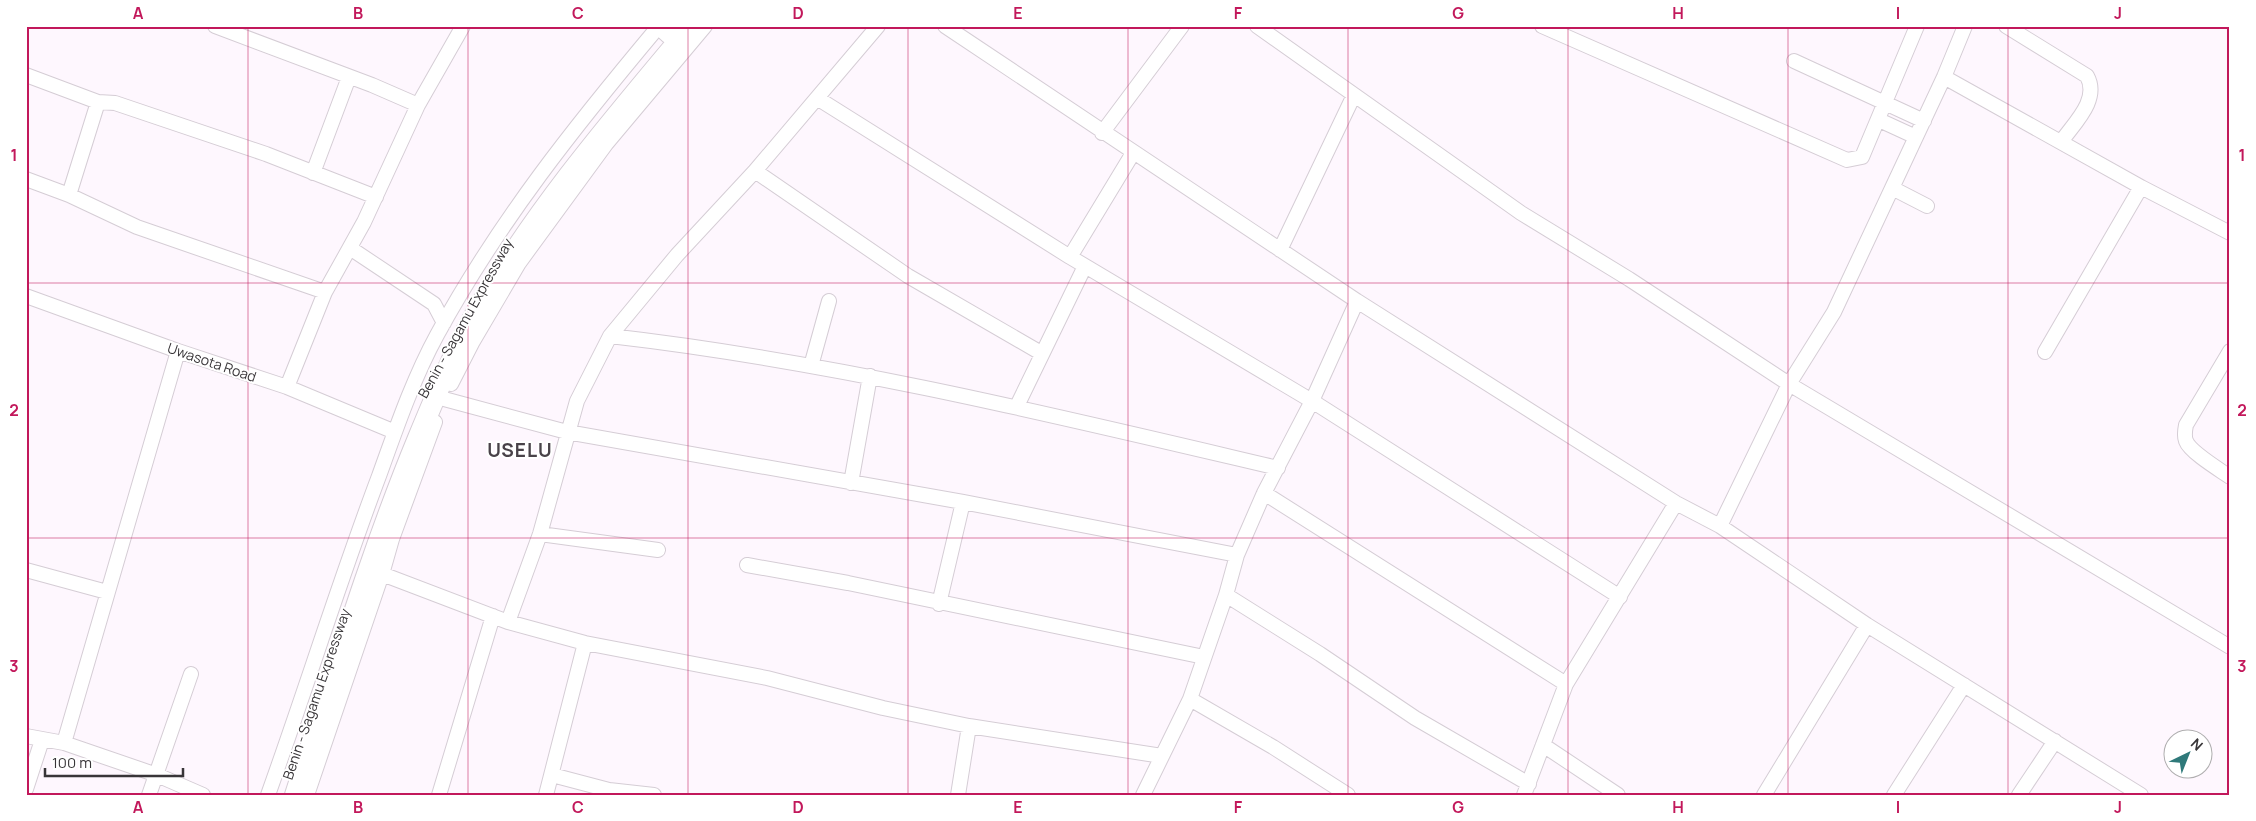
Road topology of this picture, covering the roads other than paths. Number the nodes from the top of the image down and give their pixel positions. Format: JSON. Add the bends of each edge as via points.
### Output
{"nodes":[{"id":1,"x":215,"y":26,"type":"edge"},
{"id":2,"x":463,"y":26,"type":"edge"},
{"id":3,"x":691,"y":26,"type":"edge"},
{"id":4,"x":705,"y":26,"type":"edge"},
{"id":5,"x":878,"y":26,"type":"edge"},
{"id":6,"x":945,"y":26,"type":"edge"},
{"id":7,"x":1182,"y":26,"type":"edge"},
{"id":8,"x":1256,"y":26,"type":"edge"},
{"id":9,"x":1542,"y":26,"type":"edge"},
{"id":10,"x":1917,"y":26,"type":"edge"},
{"id":11,"x":1965,"y":26,"type":"edge"},
{"id":12,"x":2006,"y":26,"type":"edge"},
{"id":13,"x":667,"y":28,"type":"edge"},
{"id":14,"x":1794,"y":61,"type":"dead end"},
{"id":15,"x":26,"y":75,"type":"edge"},
{"id":16,"x":349,"y":77,"type":"junction"},
{"id":17,"x":1944,"y":77,"type":"junction"},
{"id":18,"x":1354,"y":95,"type":"junction"},
{"id":19,"x":817,"y":98,"type":"junction"},
{"id":20,"x":98,"y":102,"type":"junction"},
{"id":21,"x":1886,"y":104,"type":"junction"},
{"id":22,"x":418,"y":106,"type":"junction"},
{"id":23,"x":1879,"y":120,"type":"junction"},
{"id":24,"x":1924,"y":121,"type":"junction"},
{"id":25,"x":1102,"y":133,"type":"junction"},
{"id":26,"x":1916,"y":137,"type":"junction"},
{"id":27,"x":2061,"y":142,"type":"junction"},
{"id":28,"x":1133,"y":153,"type":"junction"},
{"id":29,"x":755,"y":171,"type":"junction"},
{"id":30,"x":313,"y":172,"type":"junction"},
{"id":31,"x":26,"y":180,"type":"edge"},
{"id":32,"x":2141,"y":187,"type":"junction"},
{"id":33,"x":1892,"y":188,"type":"junction"},
{"id":34,"x":70,"y":195,"type":"junction"},
{"id":35,"x":376,"y":197,"type":"junction"},
{"id":36,"x":1927,"y":206,"type":"dead end"},
{"id":37,"x":2230,"y":233,"type":"edge"},
{"id":38,"x":350,"y":248,"type":"junction"},
{"id":39,"x":1280,"y":250,"type":"junction"},
{"id":40,"x":1070,"y":257,"type":"junction"},
{"id":41,"x":1085,"y":266,"type":"junction"},
{"id":42,"x":325,"y":292,"type":"junction"},
{"id":43,"x":26,"y":296,"type":"edge"},
{"id":44,"x":829,"y":301,"type":"dead end"},
{"id":45,"x":1357,"y":301,"type":"junction"},
{"id":46,"x":444,"y":323,"type":"junction"},
{"id":47,"x":610,"y":336,"type":"junction"},
{"id":48,"x":178,"y":351,"type":"junction"},
{"id":49,"x":2230,"y":351,"type":"edge"},
{"id":50,"x":1041,"y":352,"type":"junction"},
{"id":51,"x":2045,"y":352,"type":"dead end"},
{"id":52,"x":811,"y":366,"type":"junction"},
{"id":53,"x":870,"y":376,"type":"junction"},
{"id":54,"x":1789,"y":384,"type":"junction"},
{"id":55,"x":286,"y":387,"type":"junction"},
{"id":56,"x":444,"y":399,"type":"junction"},
{"id":57,"x":1312,"y":401,"type":"junction"},
{"id":58,"x":1017,"y":406,"type":"junction"},
{"id":59,"x":395,"y":432,"type":"junction"},
{"id":60,"x":567,"y":432,"type":"junction"},
{"id":61,"x":1278,"y":468,"type":"junction"},
{"id":62,"x":2230,"y":477,"type":"edge"},
{"id":63,"x":851,"y":483,"type":"junction"},
{"id":64,"x":1264,"y":493,"type":"junction"},
{"id":65,"x":964,"y":502,"type":"junction"},
{"id":66,"x":1676,"y":503,"type":"junction"},
{"id":67,"x":1720,"y":526,"type":"junction"},
{"id":68,"x":540,"y":534,"type":"junction"},
{"id":69,"x":658,"y":550,"type":"dead end"},
{"id":70,"x":1237,"y":555,"type":"junction"},
{"id":71,"x":748,"y":565,"type":"dead end"},
{"id":72,"x":26,"y":570,"type":"edge"},
{"id":73,"x":382,"y":574,"type":"junction"},
{"id":74,"x":107,"y":592,"type":"junction"},
{"id":75,"x":1226,"y":595,"type":"junction"},
{"id":76,"x":1620,"y":596,"type":"junction"},
{"id":77,"x":939,"y":604,"type":"junction"},
{"id":78,"x":493,"y":616,"type":"junction"},
{"id":79,"x":508,"y":622,"type":"junction"},
{"id":80,"x":1867,"y":625,"type":"junction"},
{"id":81,"x":586,"y":643,"type":"junction"},
{"id":82,"x":2230,"y":647,"type":"edge"},
{"id":83,"x":1204,"y":657,"type":"junction"},
{"id":84,"x":191,"y":674,"type":"dead end"},
{"id":85,"x":1566,"y":684,"type":"junction"},
{"id":86,"x":1964,"y":685,"type":"junction"},
{"id":87,"x":1190,"y":699,"type":"junction"},
{"id":88,"x":969,"y":726,"type":"junction"},
{"id":89,"x":26,"y":736,"type":"edge"},
{"id":90,"x":42,"y":740,"type":"junction"},
{"id":91,"x":2054,"y":740,"type":"junction"},
{"id":92,"x":64,"y":743,"type":"junction"},
{"id":93,"x":1542,"y":745,"type":"junction"},
{"id":94,"x":1162,"y":756,"type":"junction"},
{"id":95,"x":157,"y":775,"type":"junction"},
{"id":96,"x":552,"y":775,"type":"junction"},
{"id":97,"x":26,"y":789,"type":"edge"},
{"id":98,"x":1526,"y":790,"type":"edge"},
{"id":99,"x":608,"y":792,"type":"edge"},
{"id":100,"x":149,"y":795,"type":"edge"},
{"id":101,"x":202,"y":795,"type":"edge"},
{"id":102,"x":268,"y":795,"type":"edge"},
{"id":103,"x":282,"y":795,"type":"edge"},
{"id":104,"x":294,"y":795,"type":"edge"},
{"id":105,"x":307,"y":795,"type":"edge"},
{"id":106,"x":438,"y":795,"type":"edge"},
{"id":107,"x":546,"y":795,"type":"edge"},
{"id":108,"x":654,"y":795,"type":"edge"},
{"id":109,"x":958,"y":795,"type":"edge"},
{"id":110,"x":1143,"y":795,"type":"edge"},
{"id":111,"x":1348,"y":795,"type":"edge"},
{"id":112,"x":1618,"y":795,"type":"edge"},
{"id":113,"x":1764,"y":795,"type":"edge"},
{"id":114,"x":1894,"y":795,"type":"edge"},
{"id":115,"x":2019,"y":795,"type":"edge"},
{"id":116,"x":2141,"y":795,"type":"edge"}],
"edges":[{"from":1,"to":16,"type":"street"},
{"from":2,"to":22,"type":"street"},
{"from":3,"to":104,"type":"highway","via":[[559,189],[472,320],[407,465]]},
{"from":4,"to":56,"type":"street","via":[[606,144],[519,264],[472,343]]},
{"from":5,"to":19,"type":"street"},
{"from":6,"to":25,"type":"street"},
{"from":7,"to":25,"type":"street"},
{"from":8,"to":18,"type":"street"},
{"from":9,"to":23,"type":"street","via":[[1847,160],[1862,157]]},
{"from":10,"to":21,"type":"street"},
{"from":11,"to":17,"type":"street"},
{"from":12,"to":27,"type":"street","via":[[2087,76],[2091,84],[2090,100]]},
{"from":13,"to":46,"type":"street","via":[[591,107],[529,187],[491,243]]},
{"from":13,"to":103,"type":"highway","name":"Benin - Sagamu Expressway","via":[[509,237],[445,350],[421,398],[378,512]]},
{"from":14,"to":21,"type":"street"},
{"from":15,"to":20,"type":"street"},
{"from":16,"to":22,"type":"street"},
{"from":16,"to":30,"type":"street"},
{"from":17,"to":24,"type":"street"},
{"from":17,"to":27,"type":"street"},
{"from":18,"to":39,"type":"street"},
{"from":18,"to":54,"type":"street","via":[[1521,213]]},
{"from":19,"to":29,"type":"street"},
{"from":19,"to":40,"type":"street"},
{"from":20,"to":30,"type":"street","via":[[116,103]]},
{"from":20,"to":34,"type":"street"},
{"from":21,"to":23,"type":"street"},
{"from":21,"to":24,"type":"street"},
{"from":22,"to":35,"type":"street"},
{"from":23,"to":26,"type":"street"},
{"from":24,"to":26,"type":"street"},
{"from":25,"to":28,"type":"street"},
{"from":26,"to":33,"type":"street"},
{"from":27,"to":32,"type":"street"},
{"from":28,"to":39,"type":"street"},
{"from":28,"to":40,"type":"street"},
{"from":29,"to":47,"type":"street","via":[[677,255]]},
{"from":29,"to":50,"type":"street","via":[[908,276]]},
{"from":30,"to":35,"type":"street"},
{"from":31,"to":34,"type":"street"},
{"from":32,"to":37,"type":"street"},
{"from":32,"to":51,"type":"street"},
{"from":33,"to":36,"type":"street"},
{"from":33,"to":54,"type":"street","via":[[1834,312]]},
{"from":34,"to":42,"type":"street","via":[[137,227]]},
{"from":35,"to":38,"type":"street"},
{"from":38,"to":42,"type":"street"},
{"from":38,"to":46,"type":"street","via":[[434,304]]},
{"from":39,"to":45,"type":"street"},
{"from":40,"to":41,"type":"street"},
{"from":41,"to":50,"type":"street"},
{"from":41,"to":57,"type":"street"},
{"from":42,"to":55,"type":"street"},
{"from":43,"to":48,"type":"street","name":"Uwasota Road"},
{"from":44,"to":52,"type":"street"},
{"from":45,"to":57,"type":"street"},
{"from":45,"to":66,"type":"street"},
{"from":46,"to":59,"type":"street"},
{"from":47,"to":52,"type":"street"},
{"from":47,"to":60,"type":"street","via":[[577,401]]},
{"from":48,"to":55,"type":"street","name":"Uwasota Road"},
{"from":48,"to":74,"type":"street"},
{"from":49,"to":62,"type":"street","via":[[2186,425],[2185,434],[2186,442],[2194,451]]},
{"from":50,"to":58,"type":"street"},
{"from":52,"to":53,"type":"street"},
{"from":53,"to":58,"type":"street"},
{"from":53,"to":63,"type":"street"},
{"from":54,"to":67,"type":"street"},
{"from":54,"to":82,"type":"street"},
{"from":55,"to":59,"type":"street","name":"Uwasota Road"},
{"from":56,"to":60,"type":"street"},
{"from":56,"to":73,"type":"street"},
{"from":57,"to":61,"type":"street"},
{"from":57,"to":76,"type":"street"},
{"from":58,"to":61,"type":"street"},
{"from":59,"to":102,"type":"street","via":[[351,549]]},
{"from":60,"to":63,"type":"street"},
{"from":60,"to":68,"type":"street"},
{"from":61,"to":64,"type":"street"},
{"from":63,"to":65,"type":"street"},
{"from":64,"to":70,"type":"street"},
{"from":64,"to":85,"type":"street"},
{"from":65,"to":70,"type":"street"},
{"from":65,"to":77,"type":"street"},
{"from":66,"to":67,"type":"street"},
{"from":66,"to":76,"type":"street"},
{"from":67,"to":80,"type":"street"},
{"from":68,"to":69,"type":"street"},
{"from":68,"to":79,"type":"street"},
{"from":70,"to":75,"type":"street"},
{"from":71,"to":77,"type":"street"},
{"from":72,"to":74,"type":"street"},
{"from":73,"to":78,"type":"street"},
{"from":73,"to":105,"type":"street"},
{"from":74,"to":92,"type":"street"},
{"from":75,"to":83,"type":"street"},
{"from":75,"to":98,"type":"street"},
{"from":76,"to":85,"type":"street"},
{"from":77,"to":83,"type":"street"},
{"from":78,"to":79,"type":"street"},
{"from":78,"to":106,"type":"street"},
{"from":79,"to":81,"type":"street"},
{"from":80,"to":86,"type":"street"},
{"from":80,"to":113,"type":"street"},
{"from":81,"to":88,"type":"street","via":[[767,678]]},
{"from":81,"to":96,"type":"street"},
{"from":83,"to":87,"type":"street"},
{"from":84,"to":95,"type":"street"},
{"from":85,"to":93,"type":"street"},
{"from":86,"to":91,"type":"street"},
{"from":86,"to":114,"type":"street"},
{"from":87,"to":94,"type":"street"},
{"from":87,"to":111,"type":"street"},
{"from":88,"to":94,"type":"street"},
{"from":88,"to":109,"type":"street"},
{"from":89,"to":90,"type":"street"},
{"from":90,"to":92,"type":"street"},
{"from":90,"to":97,"type":"street"},
{"from":91,"to":115,"type":"street"},
{"from":91,"to":116,"type":"street"},
{"from":92,"to":95,"type":"street"},
{"from":93,"to":98,"type":"street"},
{"from":93,"to":112,"type":"street"},
{"from":94,"to":110,"type":"street"},
{"from":95,"to":100,"type":"street"},
{"from":95,"to":101,"type":"street"},
{"from":96,"to":99,"type":"street"},
{"from":96,"to":107,"type":"street"},
{"from":99,"to":108,"type":"street"}]}
